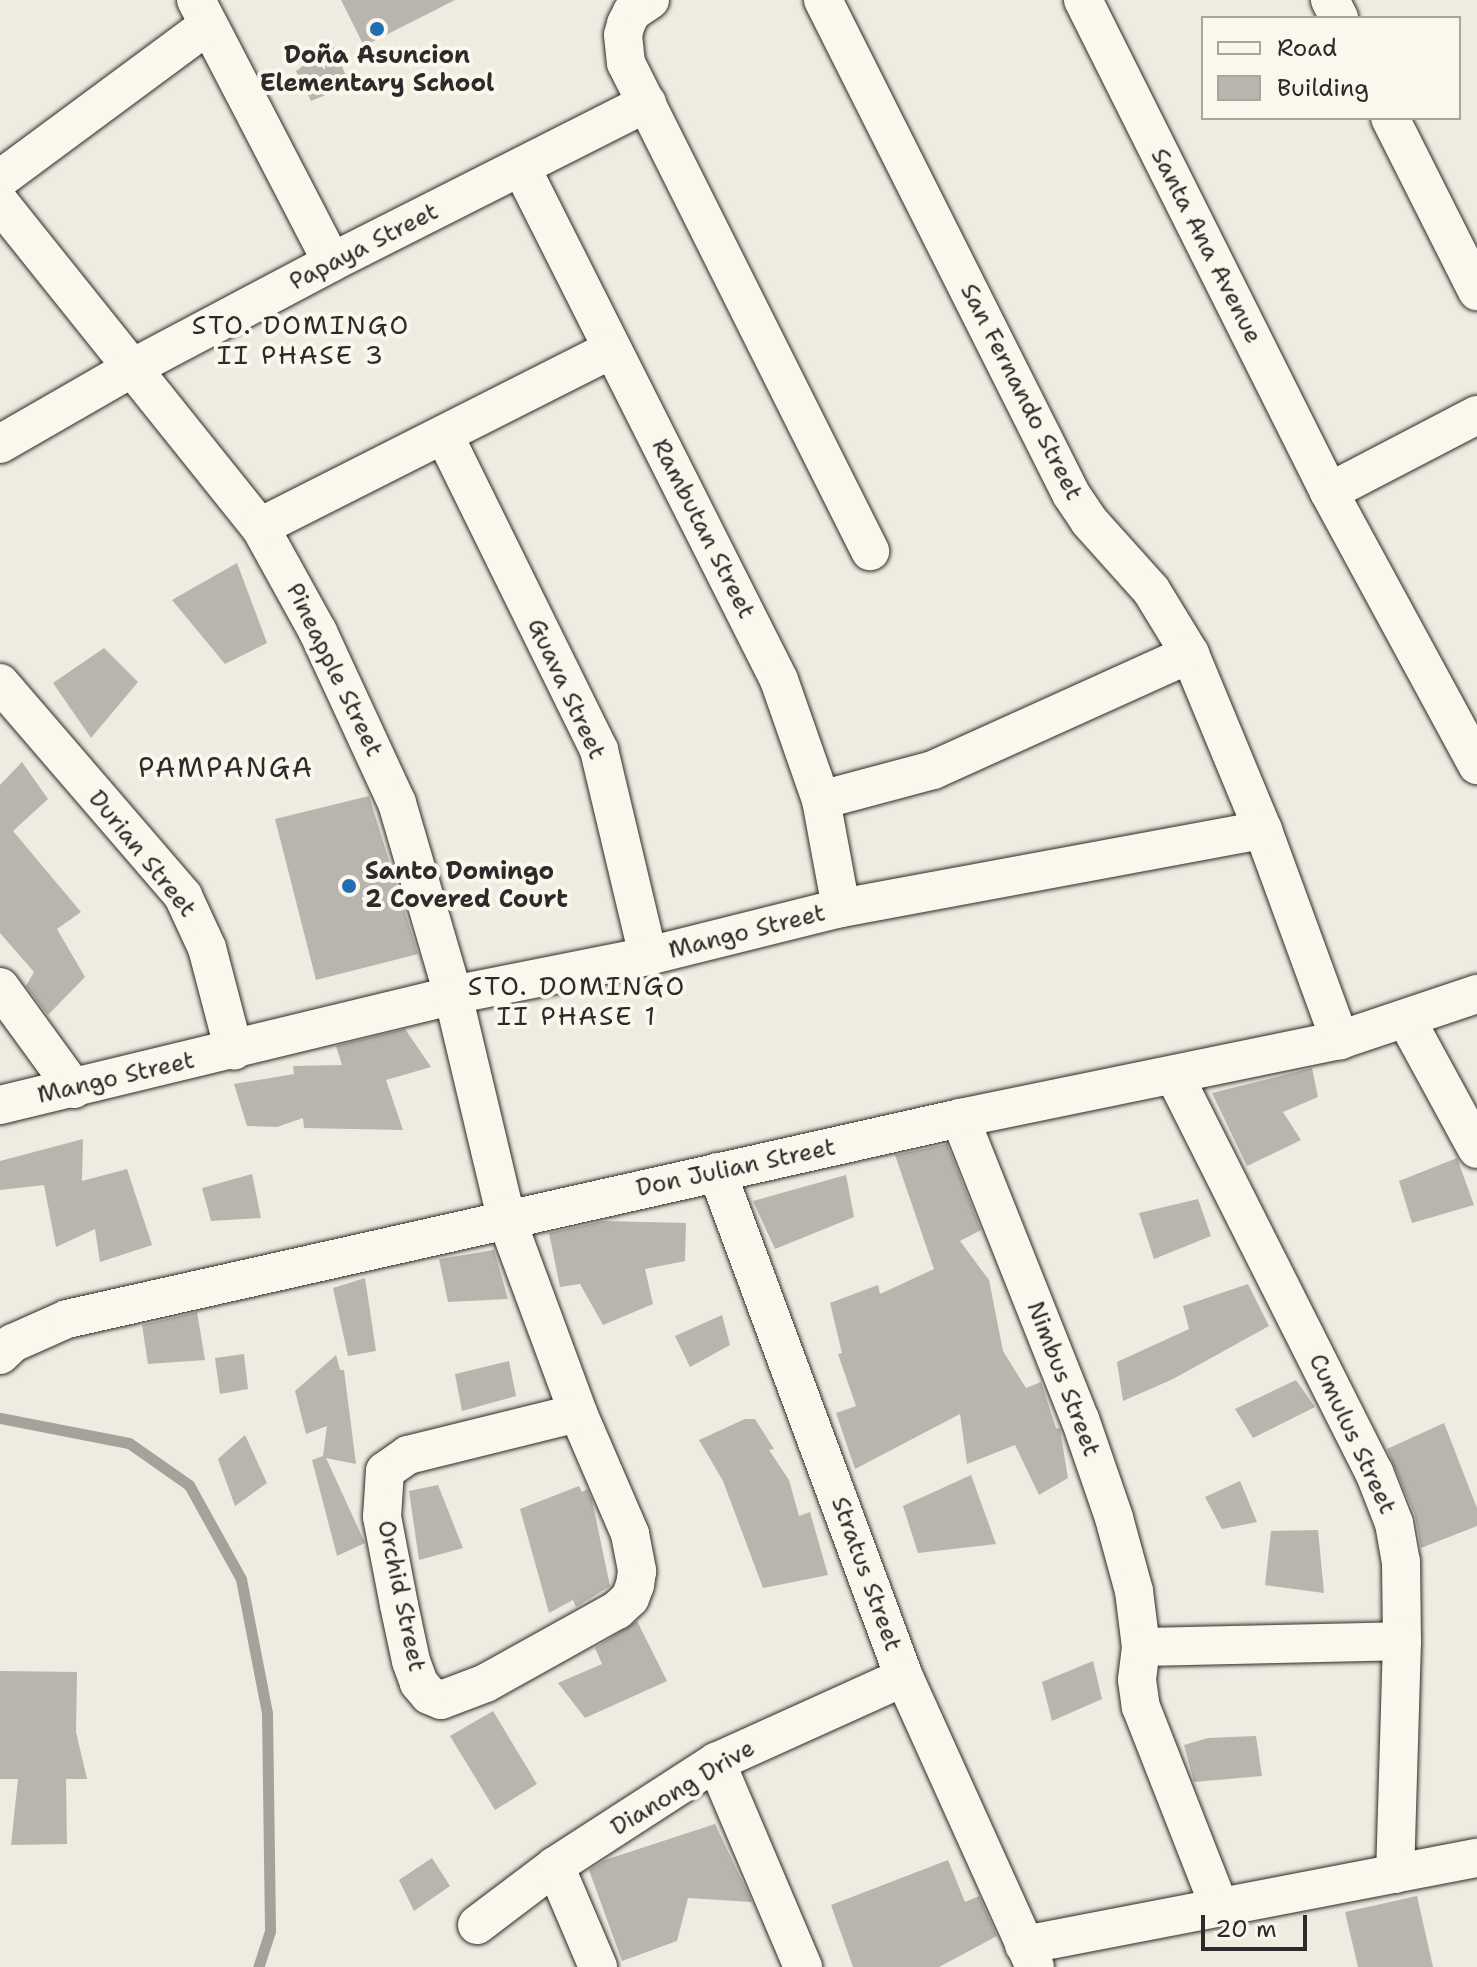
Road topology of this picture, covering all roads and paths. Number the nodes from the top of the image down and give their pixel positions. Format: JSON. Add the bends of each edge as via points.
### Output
{"nodes":[{"id":1,"x":650,"y":0,"type":"edge"},
{"id":2,"x":823,"y":0,"type":"edge"},
{"id":3,"x":1083,"y":0,"type":"edge"},
{"id":4,"x":202,"y":12,"type":"edge"},
{"id":5,"x":647,"y":103,"type":"junction"},
{"id":6,"x":1391,"y":120,"type":"edge"},
{"id":7,"x":521,"y":167,"type":"junction"},
{"id":8,"x":0,"y":179,"type":"edge"},
{"id":9,"x":0,"y":203,"type":"edge"},
{"id":10,"x":332,"y":262,"type":"junction"},
{"id":11,"x":1477,"y":291,"type":"edge"},
{"id":12,"x":611,"y":350,"type":"junction"},
{"id":13,"x":134,"y":367,"type":"junction"},
{"id":14,"x":1477,"y":415,"type":"edge"},
{"id":15,"x":444,"y":435,"type":"junction"},
{"id":16,"x":0,"y":444,"type":"edge"},
{"id":17,"x":1329,"y":492,"type":"junction"},
{"id":18,"x":260,"y":527,"type":"junction"},
{"id":19,"x":870,"y":551,"type":"dead end"},
{"id":20,"x":1190,"y":654,"type":"junction"},
{"id":21,"x":0,"y":683,"type":"edge"},
{"id":22,"x":1477,"y":765,"type":"edge"},
{"id":23,"x":821,"y":800,"type":"junction"},
{"id":24,"x":1263,"y":830,"type":"junction"},
{"id":25,"x":841,"y":908,"type":"junction"},
{"id":26,"x":648,"y":956,"type":"junction"},
{"id":27,"x":0,"y":987,"type":"edge"},
{"id":28,"x":1477,"y":994,"type":"edge"},
{"id":29,"x":453,"y":995,"type":"junction"},
{"id":30,"x":1406,"y":1019,"type":"junction"},
{"id":31,"x":1340,"y":1040,"type":"junction"},
{"id":32,"x":234,"y":1051,"type":"junction"},
{"id":33,"x":1174,"y":1075,"type":"junction"},
{"id":34,"x":74,"y":1089,"type":"junction"},
{"id":35,"x":0,"y":1105,"type":"edge"},
{"id":36,"x":960,"y":1118,"type":"junction"},
{"id":37,"x":1477,"y":1149,"type":"edge"},
{"id":38,"x":717,"y":1172,"type":"junction"},
{"id":39,"x":506,"y":1218,"type":"junction"},
{"id":40,"x":0,"y":1355,"type":"edge"},
{"id":41,"x":578,"y":1413,"type":"junction"},
{"id":42,"x":1402,"y":1641,"type":"junction"},
{"id":43,"x":1141,"y":1647,"type":"junction"},
{"id":44,"x":904,"y":1677,"type":"junction"},
{"id":45,"x":716,"y":1762,"type":"junction"},
{"id":46,"x":1477,"y":1858,"type":"edge"},
{"id":47,"x":555,"y":1866,"type":"junction"},
{"id":48,"x":1395,"y":1874,"type":"junction"},
{"id":49,"x":1219,"y":1906,"type":"junction"},
{"id":50,"x":477,"y":1925,"type":"dead end"},
{"id":51,"x":1030,"y":1956,"type":"edge"},
{"id":52,"x":598,"y":1967,"type":"edge"},
{"id":53,"x":803,"y":1967,"type":"edge"}],
"edges":[{"from":1,"to":5,"type":"street","via":[[632,12],[623,35],[626,63]]},
{"from":2,"to":20,"type":"street","name":"San Fernando Street","via":[[1071,494],[1151,590]]},
{"from":3,"to":17,"type":"street","name":"Santa Ana Avenue"},
{"from":4,"to":8,"type":"street"},
{"from":4,"to":10,"type":"street"},
{"from":5,"to":7,"type":"street","name":"Papaya Street"},
{"from":5,"to":19,"type":"street"},
{"from":6,"to":11,"type":"street"},
{"from":7,"to":10,"type":"street","name":"Papaya Street"},
{"from":7,"to":12,"type":"street","name":"Rambutan Street"},
{"from":9,"to":13,"type":"street","name":"Pineapple Street"},
{"from":10,"to":13,"type":"street","name":"Papaya Street"},
{"from":12,"to":15,"type":"street"},
{"from":12,"to":23,"type":"street","name":"Rambutan Street","via":[[779,680]]},
{"from":13,"to":16,"type":"street","name":"Papaya Street"},
{"from":13,"to":18,"type":"street","name":"Pineapple Street"},
{"from":14,"to":17,"type":"street"},
{"from":15,"to":18,"type":"street"},
{"from":15,"to":26,"type":"street","name":"Guava Street","via":[[599,750]]},
{"from":17,"to":22,"type":"street","name":"Santa Ana Avenue"},
{"from":18,"to":29,"type":"street","name":"Pineapple Street","via":[[318,632],[397,803]]},
{"from":20,"to":23,"type":"street","via":[[933,770]]},
{"from":20,"to":24,"type":"street","name":"San Fernando Street"},
{"from":21,"to":32,"type":"street","name":"Durian Street","via":[[183,896],[207,948]]},
{"from":23,"to":25,"type":"street","name":"Rambutan Street"},
{"from":24,"to":25,"type":"street","name":"Mango Street"},
{"from":24,"to":31,"type":"street","name":"San Fernando Street"},
{"from":25,"to":26,"type":"street","name":"Mango Street"},
{"from":26,"to":29,"type":"street","name":"Mango Street"},
{"from":27,"to":34,"type":"street"},
{"from":28,"to":30,"type":"street","name":"Don Julian Street"},
{"from":29,"to":32,"type":"street","name":"Mango Street"},
{"from":29,"to":39,"type":"street","name":"Pineapple Street"},
{"from":30,"to":31,"type":"street","name":"Don Julian Street"},
{"from":30,"to":37,"type":"street"},
{"from":31,"to":33,"type":"street","name":"Don Julian Street"},
{"from":32,"to":34,"type":"street","name":"Mango Street"},
{"from":33,"to":36,"type":"street","name":"Don Julian Street"},
{"from":33,"to":42,"type":"street","name":"Cumulus Street","via":[[1374,1472],[1394,1523],[1401,1561]]},
{"from":34,"to":35,"type":"street","name":"Mango Street"},
{"from":36,"to":38,"type":"street","name":"Don Julian Street"},
{"from":36,"to":43,"type":"street","name":"Nimbus Street","via":[[1080,1419],[1134,1591]]},
{"from":38,"to":39,"type":"street","name":"Don Julian Street"},
{"from":38,"to":44,"type":"street","name":"Stratus Street"},
{"from":39,"to":40,"type":"street","name":"Don Julian Street","via":[[67,1319],[13,1343]]},
{"from":39,"to":41,"type":"street","name":"Pineapple Street"},
{"from":41,"to":41,"type":"street","name":"Orchid Street","via":[[630,1534],[637,1571],[630,1598],[462,1694],[441,1700],[429,1695],[411,1661],[382,1517],[385,1471],[408,1455]]},
{"from":42,"to":43,"type":"street"},
{"from":42,"to":48,"type":"street","name":"Cumulus Street"},
{"from":43,"to":49,"type":"street","name":"Nimbus Street","via":[[1137,1680],[1146,1724]]},
{"from":44,"to":45,"type":"street","name":"Dianong Drive"},
{"from":44,"to":51,"type":"street","name":"Stratus Street"},
{"from":45,"to":47,"type":"street","name":"Dianong Drive"},
{"from":45,"to":53,"type":"street"},
{"from":46,"to":48,"type":"street"},
{"from":47,"to":50,"type":"street","name":"Dianong Drive"},
{"from":47,"to":52,"type":"street"},
{"from":48,"to":49,"type":"street"},
{"from":49,"to":51,"type":"street"}]}
